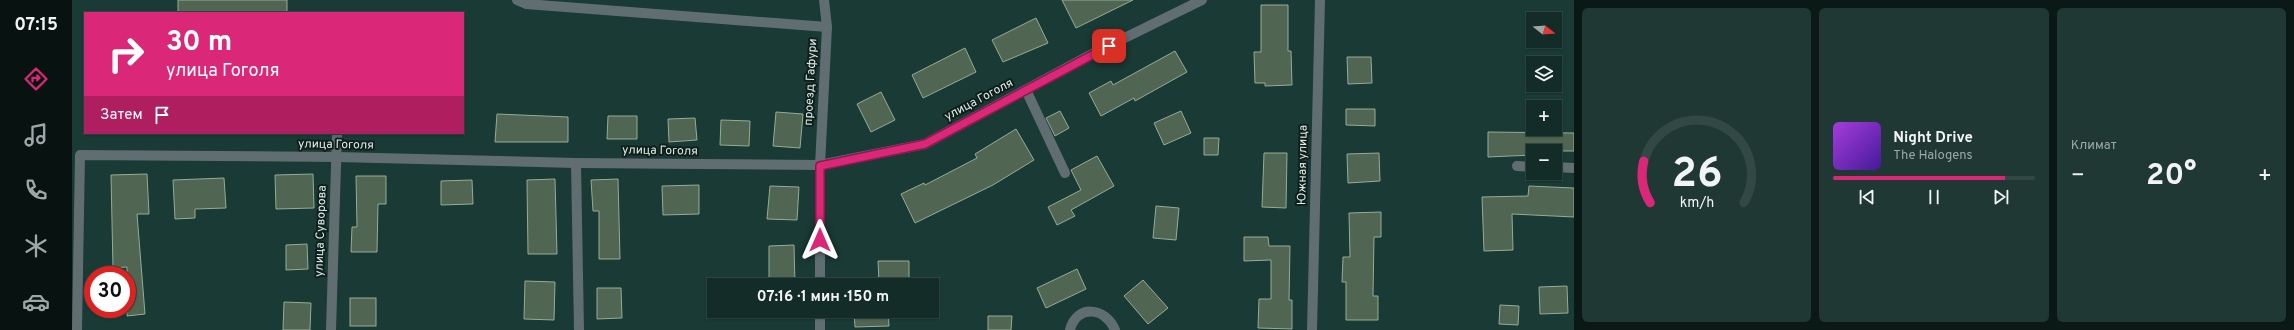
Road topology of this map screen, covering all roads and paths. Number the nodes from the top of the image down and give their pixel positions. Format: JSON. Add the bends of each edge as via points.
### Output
{"nodes":[{"id":1,"x":517,"y":0,"type":"edge"},
{"id":2,"x":824,"y":0,"type":"edge"},
{"id":3,"x":1202,"y":0,"type":"edge"},
{"id":4,"x":1320,"y":0,"type":"edge"},
{"id":5,"x":827,"y":27,"type":"junction"},
{"id":6,"x":1026,"y":90,"type":"junction"},
{"id":7,"x":337,"y":134,"type":"edge"},
{"id":8,"x":337,"y":157,"type":"junction"},
{"id":9,"x":576,"y":163,"type":"junction"},
{"id":10,"x":820,"y":166,"type":"junction"},
{"id":11,"x":1517,"y":166,"type":"dead end"},
{"id":12,"x":1526,"y":167,"type":"edge"},
{"id":13,"x":1562,"y":167,"type":"edge"},
{"id":14,"x":1574,"y":168,"type":"edge"},
{"id":15,"x":1065,"y":173,"type":"dead end"},
{"id":16,"x":820,"y":278,"type":"edge"},
{"id":17,"x":820,"y":318,"type":"edge"},
{"id":18,"x":77,"y":330,"type":"edge"},
{"id":19,"x":331,"y":330,"type":"edge"},
{"id":20,"x":579,"y":330,"type":"edge"},
{"id":21,"x":820,"y":330,"type":"edge"},
{"id":22,"x":1070,"y":330,"type":"edge"},
{"id":23,"x":1115,"y":330,"type":"edge"},
{"id":24,"x":1312,"y":330,"type":"edge"}],
"edges":[{"from":1,"to":5,"type":"street","via":[[526,4]]},
{"from":2,"to":5,"type":"street","name":"проезд Гафури"},
{"from":3,"to":6,"type":"street","name":"улица Гоголя"},
{"from":4,"to":24,"type":"street","name":"Южная улица"},
{"from":5,"to":10,"type":"street","name":"проезд Гафури"},
{"from":6,"to":10,"type":"street","name":"улица Гоголя","via":[[925,144]]},
{"from":6,"to":15,"type":"street"},
{"from":7,"to":8,"type":"street","name":"улица Суворова"},
{"from":8,"to":9,"type":"street","name":"улица Гоголя"},
{"from":8,"to":18,"type":"street","name":"улица Гоголя","via":[[80,155]]},
{"from":8,"to":19,"type":"street","name":"улица Суворова"},
{"from":9,"to":10,"type":"street","name":"улица Гоголя"},
{"from":9,"to":20,"type":"street"},
{"from":10,"to":16,"type":"street","name":"проезд Гафури"},
{"from":11,"to":12,"type":"street"},
{"from":13,"to":14,"type":"street"},
{"from":17,"to":21,"type":"street"},
{"from":22,"to":23,"type":"street","via":[[1075,319],[1081,314],[1095,311],[1108,318]]}]}
